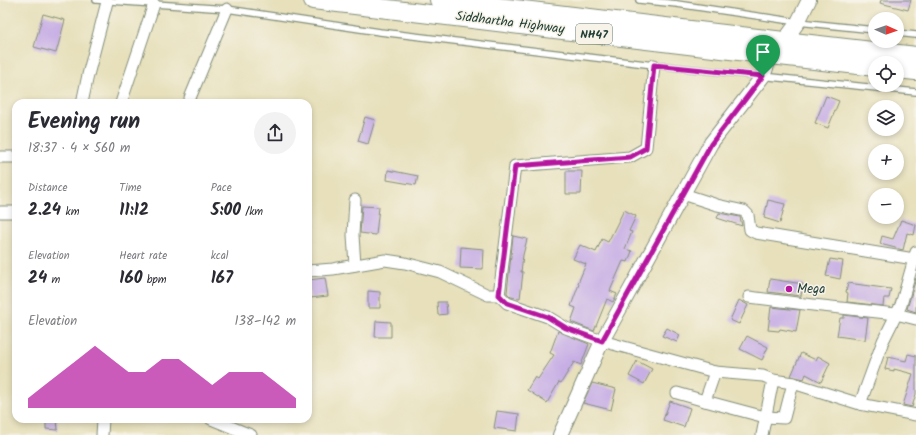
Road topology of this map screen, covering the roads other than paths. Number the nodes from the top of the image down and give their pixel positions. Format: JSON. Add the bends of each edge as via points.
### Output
{"nodes":[{"id":1,"x":313,"y":0,"type":"edge"},
{"id":2,"x":439,"y":0,"type":"edge"},
{"id":3,"x":639,"y":0,"type":"edge"},
{"id":4,"x":809,"y":0,"type":"edge"},
{"id":5,"x":102,"y":1,"type":"edge"},
{"id":6,"x":154,"y":4,"type":"junction"},
{"id":7,"x":228,"y":9,"type":"junction"},
{"id":8,"x":798,"y":22,"type":"junction"},
{"id":9,"x":868,"y":29,"type":"edge"},
{"id":10,"x":904,"y":34,"type":"edge"},
{"id":11,"x":916,"y":35,"type":"edge"},
{"id":12,"x":784,"y":41,"type":"junction"},
{"id":13,"x":771,"y":55,"type":"junction"},
{"id":14,"x":916,"y":56,"type":"edge"},
{"id":15,"x":654,"y":65,"type":"junction"},
{"id":16,"x":868,"y":66,"type":"edge"},
{"id":17,"x":904,"y":70,"type":"edge"},
{"id":18,"x":916,"y":71,"type":"edge"},
{"id":19,"x":763,"y":76,"type":"junction"},
{"id":20,"x":916,"y":92,"type":"edge"},
{"id":21,"x":190,"y":98,"type":"dead end"},
{"id":22,"x":83,"y":99,"type":"edge"},
{"id":23,"x":122,"y":99,"type":"edge"},
{"id":24,"x":0,"y":157,"type":"edge"},
{"id":25,"x":12,"y":157,"type":"edge"},
{"id":26,"x":683,"y":194,"type":"junction"},
{"id":27,"x":355,"y":200,"type":"dead end"},
{"id":28,"x":0,"y":212,"type":"edge"},
{"id":29,"x":12,"y":212,"type":"edge"},
{"id":30,"x":915,"y":255,"type":"edge"},
{"id":31,"x":355,"y":265,"type":"junction"},
{"id":32,"x":312,"y":271,"type":"edge"},
{"id":33,"x":499,"y":295,"type":"junction"},
{"id":34,"x":749,"y":296,"type":"dead end"},
{"id":35,"x":896,"y":314,"type":"junction"},
{"id":36,"x":916,"y":319,"type":"edge"},
{"id":37,"x":602,"y":341,"type":"junction"},
{"id":38,"x":715,"y":372,"type":"junction"},
{"id":39,"x":773,"y":380,"type":"junction"},
{"id":40,"x":793,"y":383,"type":"junction"},
{"id":41,"x":677,"y":393,"type":"dead end"},
{"id":42,"x":705,"y":401,"type":"junction"},
{"id":43,"x":860,"y":404,"type":"junction"},
{"id":44,"x":916,"y":415,"type":"edge"},
{"id":45,"x":765,"y":417,"type":"junction"},
{"id":46,"x":103,"y":423,"type":"edge"},
{"id":47,"x":221,"y":423,"type":"edge"},
{"id":48,"x":102,"y":435,"type":"edge"},
{"id":49,"x":251,"y":435,"type":"edge"},
{"id":50,"x":560,"y":435,"type":"edge"},
{"id":51,"x":762,"y":435,"type":"edge"}],
"edges":[{"from":1,"to":13,"type":"highway","name":"Siddhartha Highway","number":"NH47"},
{"from":2,"to":12,"type":"highway","name":"Siddhartha Highway","number":"NH47"},
{"from":3,"to":8,"type":"lane"},
{"from":4,"to":8,"type":"street"},
{"from":5,"to":6,"type":"lane"},
{"from":5,"to":22,"type":"street"},
{"from":6,"to":7,"type":"lane"},
{"from":6,"to":23,"type":"street"},
{"from":7,"to":15,"type":"lane","via":[[380,32]]},
{"from":7,"to":21,"type":"street"},
{"from":8,"to":9,"type":"lane"},
{"from":8,"to":12,"type":"street"},
{"from":10,"to":11,"type":"lane"},
{"from":12,"to":13,"type":"street"},
{"from":12,"to":14,"type":"highway","name":"Siddhartha Highway","number":"NH47"},
{"from":13,"to":16,"type":"highway","name":"Siddhartha Highway","number":"NH47"},
{"from":13,"to":19,"type":"street"},
{"from":15,"to":19,"type":"lane"},
{"from":15,"to":33,"type":"street","via":[[646,148],[630,157],[515,166]]},
{"from":17,"to":18,"type":"highway"},
{"from":19,"to":20,"type":"lane"},
{"from":19,"to":26,"type":"street","via":[[711,144]]},
{"from":24,"to":25,"type":"street"},
{"from":26,"to":30,"type":"street","via":[[744,211],[748,215],[750,230],[756,233]]},
{"from":26,"to":37,"type":"street"},
{"from":27,"to":31,"type":"street"},
{"from":28,"to":29,"type":"street"},
{"from":30,"to":35,"type":"street"},
{"from":31,"to":32,"type":"street"},
{"from":31,"to":33,"type":"street","via":[[385,260],[405,263],[440,272],[488,295]]},
{"from":33,"to":37,"type":"street","via":[[507,303],[548,317],[566,328]]},
{"from":34,"to":35,"type":"street"},
{"from":35,"to":36,"type":"street"},
{"from":35,"to":43,"type":"street","via":[[883,341]]},
{"from":37,"to":38,"type":"street"},
{"from":37,"to":50,"type":"street"},
{"from":38,"to":39,"type":"street","via":[[763,376]]},
{"from":38,"to":42,"type":"street"},
{"from":39,"to":40,"type":"street"},
{"from":39,"to":45,"type":"street"},
{"from":40,"to":43,"type":"street"},
{"from":40,"to":45,"type":"street","via":[[784,418]]},
{"from":41,"to":42,"type":"street"},
{"from":42,"to":45,"type":"street"},
{"from":43,"to":44,"type":"street"},
{"from":45,"to":51,"type":"street"},
{"from":46,"to":48,"type":"street"},
{"from":47,"to":49,"type":"street"}]}
